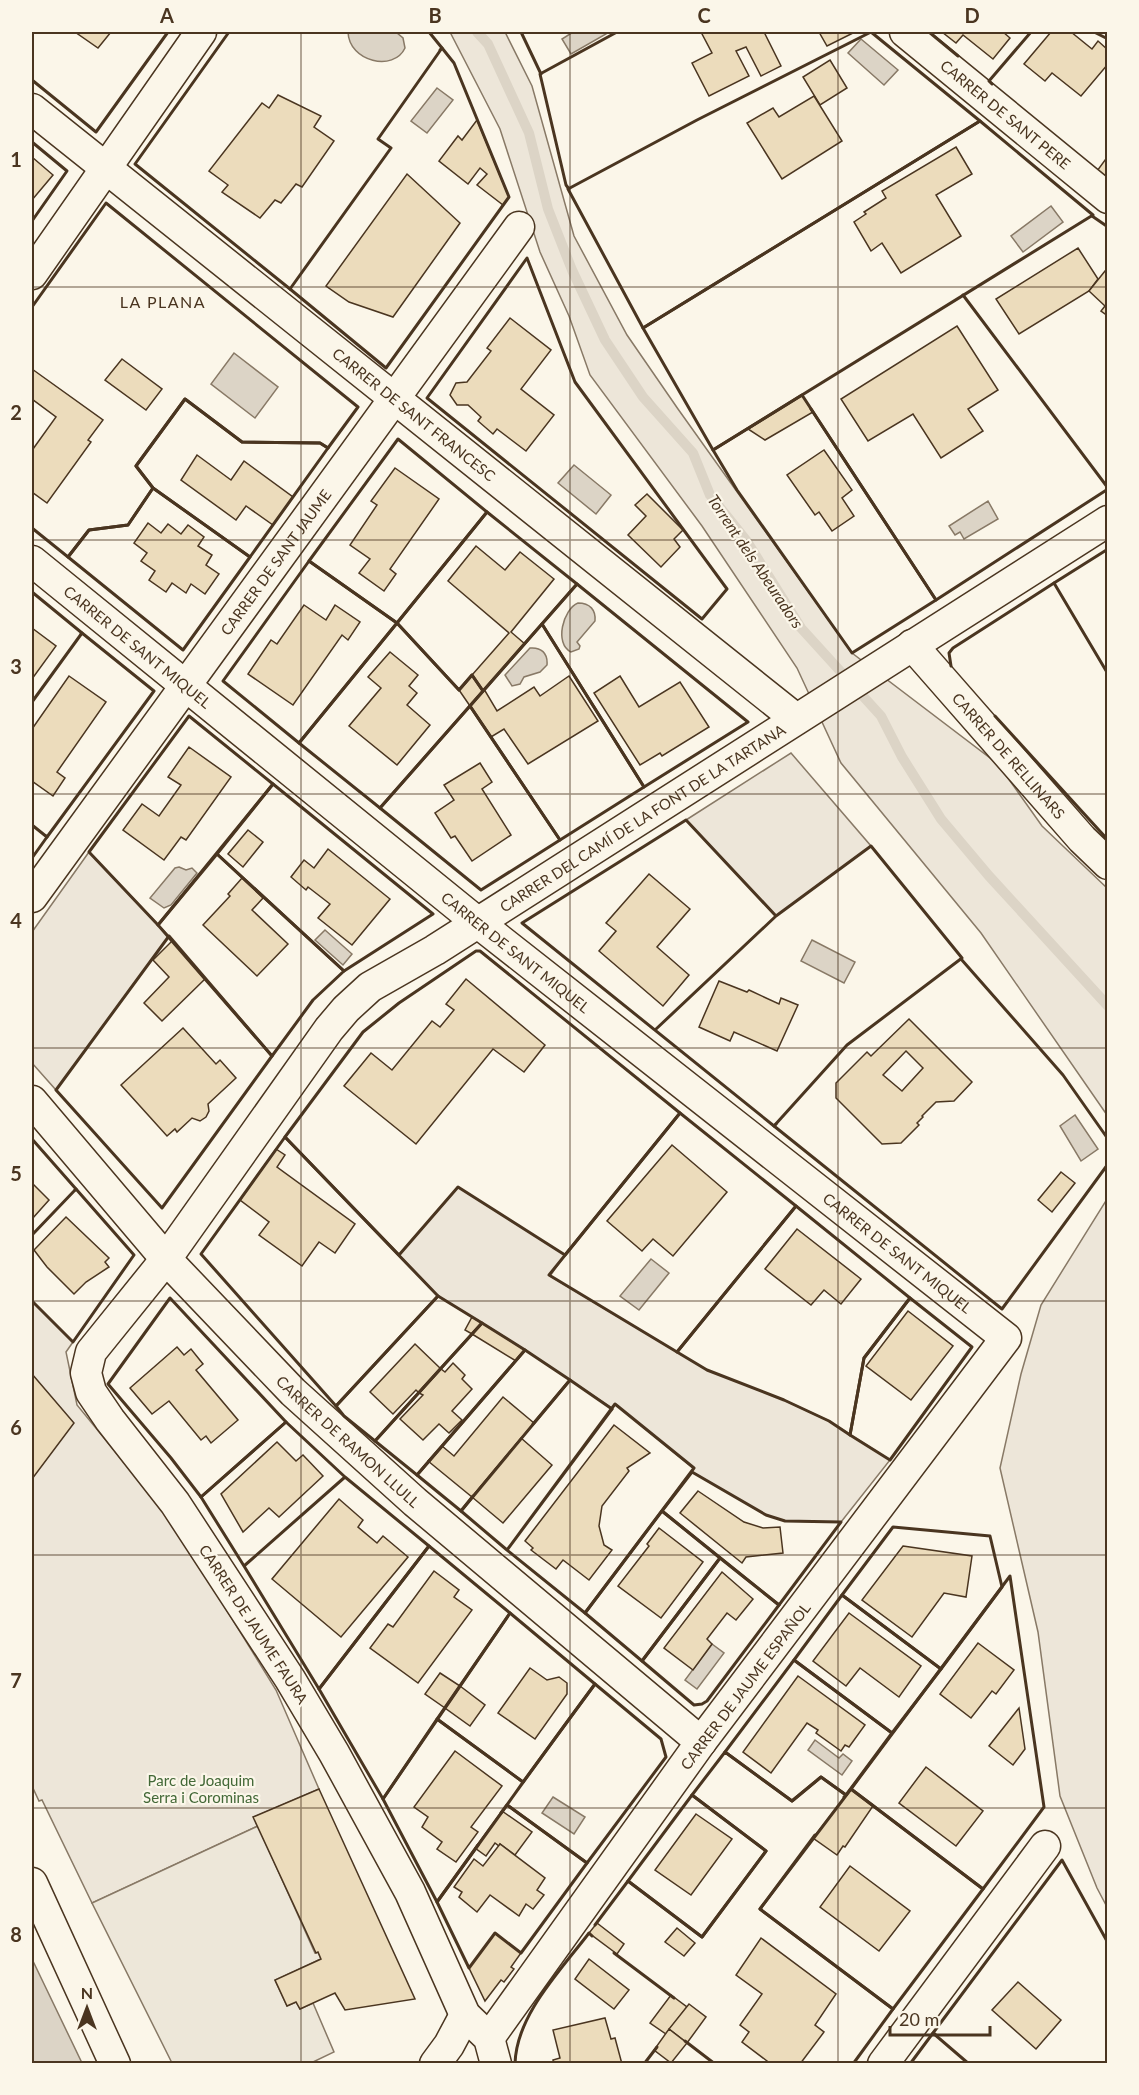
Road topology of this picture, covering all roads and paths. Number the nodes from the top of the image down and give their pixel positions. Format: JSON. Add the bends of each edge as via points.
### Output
{"nodes":[{"id":1,"x":201,"y":32,"type":"edge"},
{"id":2,"x":905,"y":32,"type":"edge"},
{"id":3,"x":32,"y":109,"type":"edge"},
{"id":4,"x":107,"y":169,"type":"junction"},
{"id":5,"x":1107,"y":198,"type":"edge"},
{"id":6,"x":519,"y":227,"type":"dead end"},
{"id":7,"x":32,"y":274,"type":"edge"},
{"id":8,"x":394,"y":398,"type":"junction"},
{"id":9,"x":1107,"y":521,"type":"edge"},
{"id":10,"x":32,"y":561,"type":"edge"},
{"id":11,"x":912,"y":645,"type":"junction"},
{"id":12,"x":184,"y":685,"type":"junction"},
{"id":13,"x":796,"y":719,"type":"junction"},
{"id":14,"x":1107,"y":864,"type":"edge"},
{"id":15,"x":32,"y":897,"type":"edge"},
{"id":16,"x":477,"y":922,"type":"junction"},
{"id":17,"x":32,"y":1101,"type":"edge"},
{"id":18,"x":166,"y":1259,"type":"junction"},
{"id":19,"x":1006,"y":1338,"type":"joint"},
{"id":20,"x":701,"y":1743,"type":"junction"},
{"id":21,"x":1046,"y":1846,"type":"dead end"},
{"id":22,"x":32,"y":1883,"type":"edge"},
{"id":23,"x":465,"y":2015,"type":"junction"},
{"id":24,"x":492,"y":2051,"type":"edge"},
{"id":25,"x":116,"y":2064,"type":"edge"},
{"id":26,"x":435,"y":2064,"type":"edge"},
{"id":27,"x":883,"y":2064,"type":"edge"}],
"edges":[{"from":1,"to":4,"type":"street"},
{"from":2,"to":5,"type":"street","name":"CARRER DE SANT PERE"},
{"from":3,"to":4,"type":"street","name":"CARRER DE SANT FRANCESC"},
{"from":4,"to":7,"type":"street"},
{"from":4,"to":8,"type":"street","name":"CARRER DE SANT FRANCESC"},
{"from":6,"to":8,"type":"street","name":"CARRER DE SANT JAUME"},
{"from":8,"to":12,"type":"street","name":"CARRER DE SANT JAUME"},
{"from":8,"to":13,"type":"street","name":"CARRER DE SANT FRANCESC"},
{"from":9,"to":11,"type":"street","name":"CARRER DEL CAMÍ DE LA FONT DE LA TARTANA"},
{"from":10,"to":12,"type":"street","name":"CARRER DE SANT MIQUEL"},
{"from":11,"to":13,"type":"street","name":"CARRER DEL CAMÍ DE LA FONT DE LA TARTANA"},
{"from":11,"to":14,"type":"street","name":"CARRER DE RELLINARS"},
{"from":12,"to":15,"type":"street","name":"CARRER DE SANT JAUME"},
{"from":12,"to":16,"type":"street","name":"CARRER DE SANT MIQUEL"},
{"from":13,"to":16,"type":"street","name":"CARRER DEL CAMÍ DE LA FONT DE LA TARTANA"},
{"from":16,"to":18,"type":"street","name":"CARRER DEL CAMÍ DE LA FONT DE LA TARTANA","via":[[370,987],[346,1009]]},
{"from":16,"to":19,"type":"street","name":"CARRER DE SANT MIQUEL"},
{"from":17,"to":18,"type":"street","name":"CARRER DE RAMON LLULL"},
{"from":18,"to":20,"type":"street","name":"CARRER DE RAMON LLULL","via":[[293,1392],[406,1494]]},
{"from":18,"to":23,"type":"street","name":"CARRER DE JAUME FAURA","via":[[92,1352],[86,1373],[91,1392],[175,1503],[296,1688],[410,1892]]},
{"from":19,"to":20,"type":"street","name":"CARRER DE JAUME ESPAÑOL"},
{"from":20,"to":24,"type":"street","name":"CARRER DE JAUME ESPAÑOL"},
{"from":21,"to":27,"type":"street"},
{"from":22,"to":25,"type":"street"},
{"from":23,"to":24,"type":"street","name":"CARRER DE JAUME FAURA"},
{"from":23,"to":26,"type":"street"}]}
